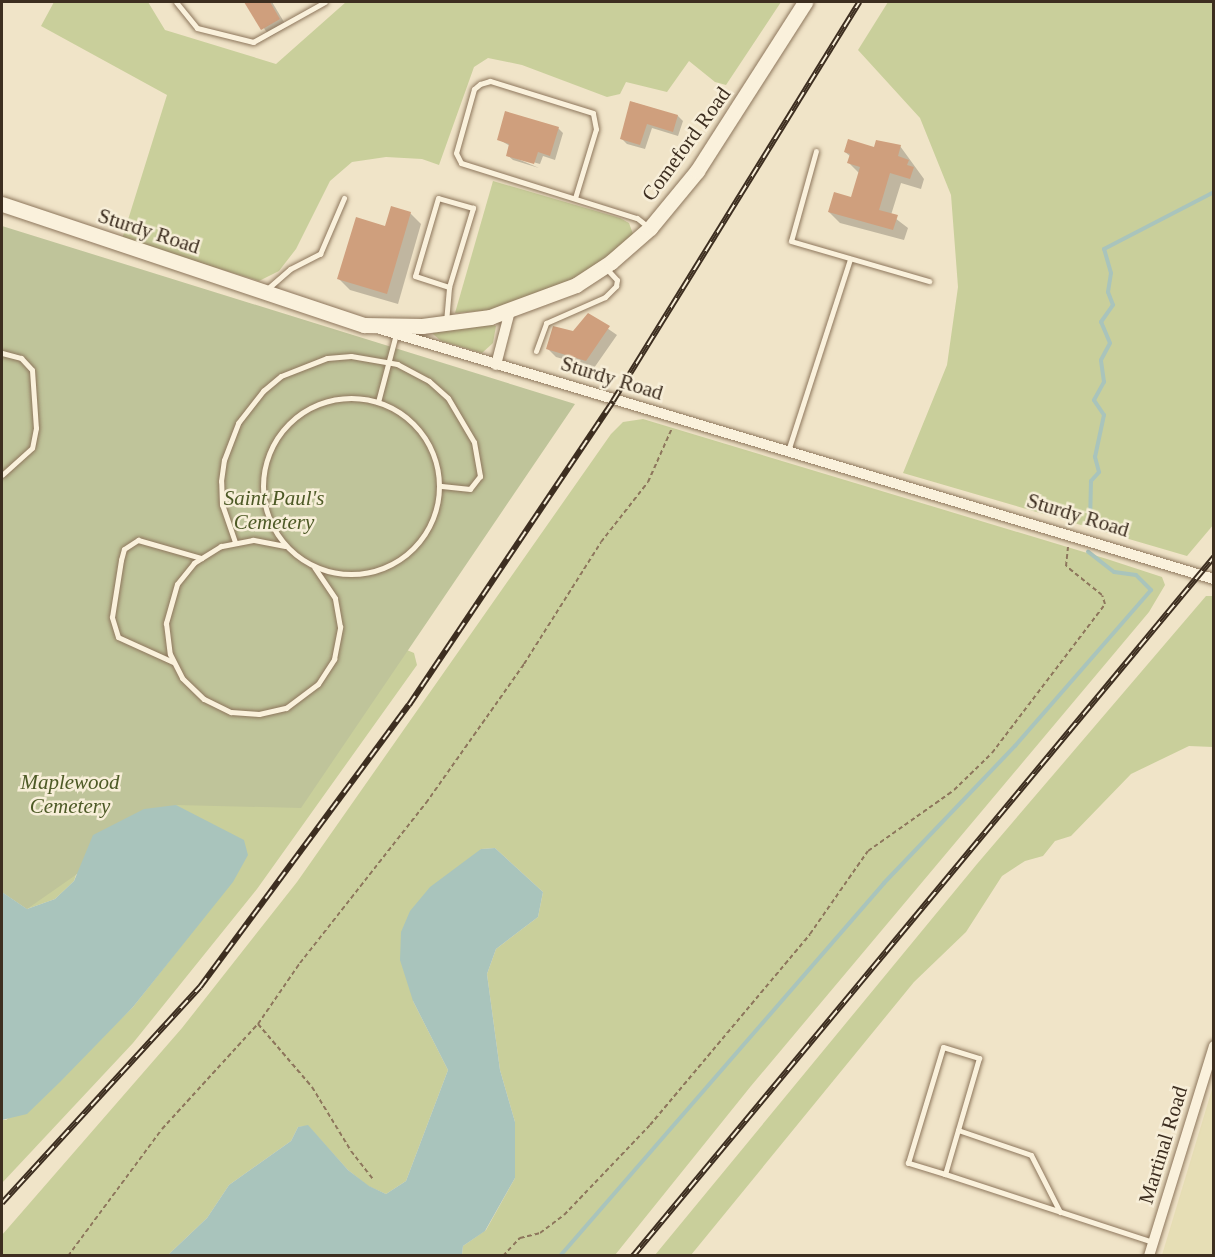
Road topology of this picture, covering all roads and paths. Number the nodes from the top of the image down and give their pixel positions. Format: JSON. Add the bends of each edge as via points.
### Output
{"nodes":[{"id":1,"x":176,"y":2,"type":"edge"},
{"id":2,"x":325,"y":2,"type":"edge"},
{"id":3,"x":805,"y":2,"type":"edge"},
{"id":4,"x":816,"y":151,"type":"dead end"},
{"id":5,"x":344,"y":198,"type":"dead end"},
{"id":6,"x":575,"y":198,"type":"junction"},
{"id":7,"x":2,"y":204,"type":"edge"},
{"id":8,"x":650,"y":228,"type":"junction"},
{"id":9,"x":850,"y":259,"type":"junction"},
{"id":10,"x":604,"y":267,"type":"junction"},
{"id":11,"x":929,"y":281,"type":"dead end"},
{"id":12,"x":449,"y":287,"type":"junction"},
{"id":13,"x":265,"y":291,"type":"junction"},
{"id":14,"x":510,"y":311,"type":"junction"},
{"id":15,"x":447,"y":324,"type":"junction"},
{"id":16,"x":364,"y":325,"type":"junction"},
{"id":17,"x":396,"y":334,"type":"junction"},
{"id":18,"x":536,"y":351,"type":"dead end"},
{"id":19,"x":2,"y":353,"type":"edge"},
{"id":20,"x":388,"y":361,"type":"junction"},
{"id":21,"x":496,"y":365,"type":"junction"},
{"id":22,"x":378,"y":402,"type":"junction"},
{"id":23,"x":675,"y":419,"type":"junction"},
{"id":24,"x":788,"y":451,"type":"junction"},
{"id":25,"x":2,"y":475,"type":"edge"},
{"id":26,"x":439,"y":486,"type":"junction"},
{"id":27,"x":1072,"y":535,"type":"junction"},
{"id":28,"x":235,"y":542,"type":"junction"},
{"id":29,"x":286,"y":547,"type":"junction"},
{"id":30,"x":201,"y":558,"type":"junction"},
{"id":31,"x":314,"y":567,"type":"junction"},
{"id":32,"x":1214,"y":579,"type":"edge"},
{"id":33,"x":173,"y":662,"type":"junction"},
{"id":34,"x":258,"y":1024,"type":"junction"},
{"id":35,"x":1214,"y":1046,"type":"edge"},
{"id":36,"x":958,"y":1130,"type":"junction"},
{"id":37,"x":945,"y":1174,"type":"junction"},
{"id":38,"x":374,"y":1180,"type":"dead end"},
{"id":39,"x":1060,"y":1212,"type":"junction"},
{"id":40,"x":1153,"y":1242,"type":"junction"},
{"id":41,"x":68,"y":1256,"type":"edge"},
{"id":42,"x":504,"y":1256,"type":"edge"},
{"id":43,"x":1149,"y":1256,"type":"edge"}],
"edges":[{"from":1,"to":2,"type":"lane","via":[[197,28],[253,42]]},
{"from":3,"to":8,"type":"street","name":"Comeford Road","via":[[695,174]]},
{"from":4,"to":9,"type":"lane","via":[[789,238]]},
{"from":5,"to":13,"type":"lane","via":[[320,254],[290,269]]},
{"from":6,"to":6,"type":"lane","via":[[456,159],[477,86],[490,81],[593,113],[596,129]]},
{"from":6,"to":8,"type":"lane","via":[[637,218]]},
{"from":7,"to":13,"type":"street","name":"Sturdy Road"},
{"from":8,"to":10,"type":"street","name":"Comeford Road"},
{"from":9,"to":11,"type":"lane"},
{"from":9,"to":24,"type":"lane"},
{"from":10,"to":14,"type":"street","name":"Comeford Road","via":[[576,285]]},
{"from":10,"to":18,"type":"lane","via":[[617,280],[616,286],[605,297],[546,323]]},
{"from":12,"to":12,"type":"lane","via":[[473,208],[438,198],[415,276]]},
{"from":12,"to":15,"type":"lane"},
{"from":13,"to":16,"type":"street","name":"Sturdy Road"},
{"from":14,"to":15,"type":"street","name":"Comeford Road"},
{"from":14,"to":21,"type":"street"},
{"from":15,"to":16,"type":"street","name":"Comeford Road"},
{"from":16,"to":17,"type":"street","name":"Sturdy Road"},
{"from":17,"to":20,"type":"lane"},
{"from":17,"to":21,"type":"street","name":"Sturdy Road"},
{"from":19,"to":25,"type":"lane","via":[[21,358],[32,370],[36,428],[32,448]]},
{"from":20,"to":22,"type":"lane"},
{"from":20,"to":26,"type":"lane","via":[[429,381],[448,398],[474,442],[480,463],[476,485],[470,489]]},
{"from":20,"to":28,"type":"lane","via":[[351,356],[304,365],[281,376],[248,407],[230,440],[221,481],[222,505]]},
{"from":21,"to":23,"type":"street","name":"Sturdy Road"},
{"from":22,"to":26,"type":"lane","via":[[404,415],[426,440],[434,457]]},
{"from":22,"to":29,"type":"lane","via":[[351,398],[319,404],[291,422],[274,443],[265,468],[264,499],[273,527]]},
{"from":23,"to":24,"type":"street","name":"Sturdy Road"},
{"from":23,"to":34,"type":"path","via":[[648,482],[601,542],[524,664],[426,803],[300,963]]},
{"from":24,"to":27,"type":"street","name":"Sturdy Road"},
{"from":26,"to":31,"type":"lane","via":[[435,511],[425,534],[397,561],[357,574]]},
{"from":27,"to":32,"type":"street","name":"Sturdy Road"},
{"from":27,"to":42,"type":"path","via":[[1066,566],[1102,595],[1106,604],[992,753],[954,790],[868,851],[810,934],[650,1125],[564,1215],[540,1233],[520,1238]]},
{"from":28,"to":29,"type":"lane","via":[[268,541]]},
{"from":28,"to":30,"type":"lane"},
{"from":29,"to":31,"type":"lane"},
{"from":30,"to":33,"type":"lane","via":[[177,585],[168,609],[167,640]]},
{"from":30,"to":33,"type":"lane","via":[[138,540],[124,549],[121,560],[112,617],[118,637]]},
{"from":31,"to":33,"type":"lane","via":[[335,598],[338,644],[326,675],[298,701],[272,712],[231,711],[192,690]]},
{"from":34,"to":38,"type":"path","via":[[312,1087],[351,1151]]},
{"from":34,"to":41,"type":"path","via":[[162,1129]]},
{"from":35,"to":40,"type":"street","name":"Martinal Road"},
{"from":36,"to":37,"type":"lane"},
{"from":36,"to":37,"type":"lane","via":[[979,1058],[943,1047],[908,1163]]},
{"from":36,"to":39,"type":"lane","via":[[1031,1155]]},
{"from":37,"to":39,"type":"lane"},
{"from":39,"to":40,"type":"lane"},
{"from":40,"to":43,"type":"street","name":"Martinal Road"}]}
